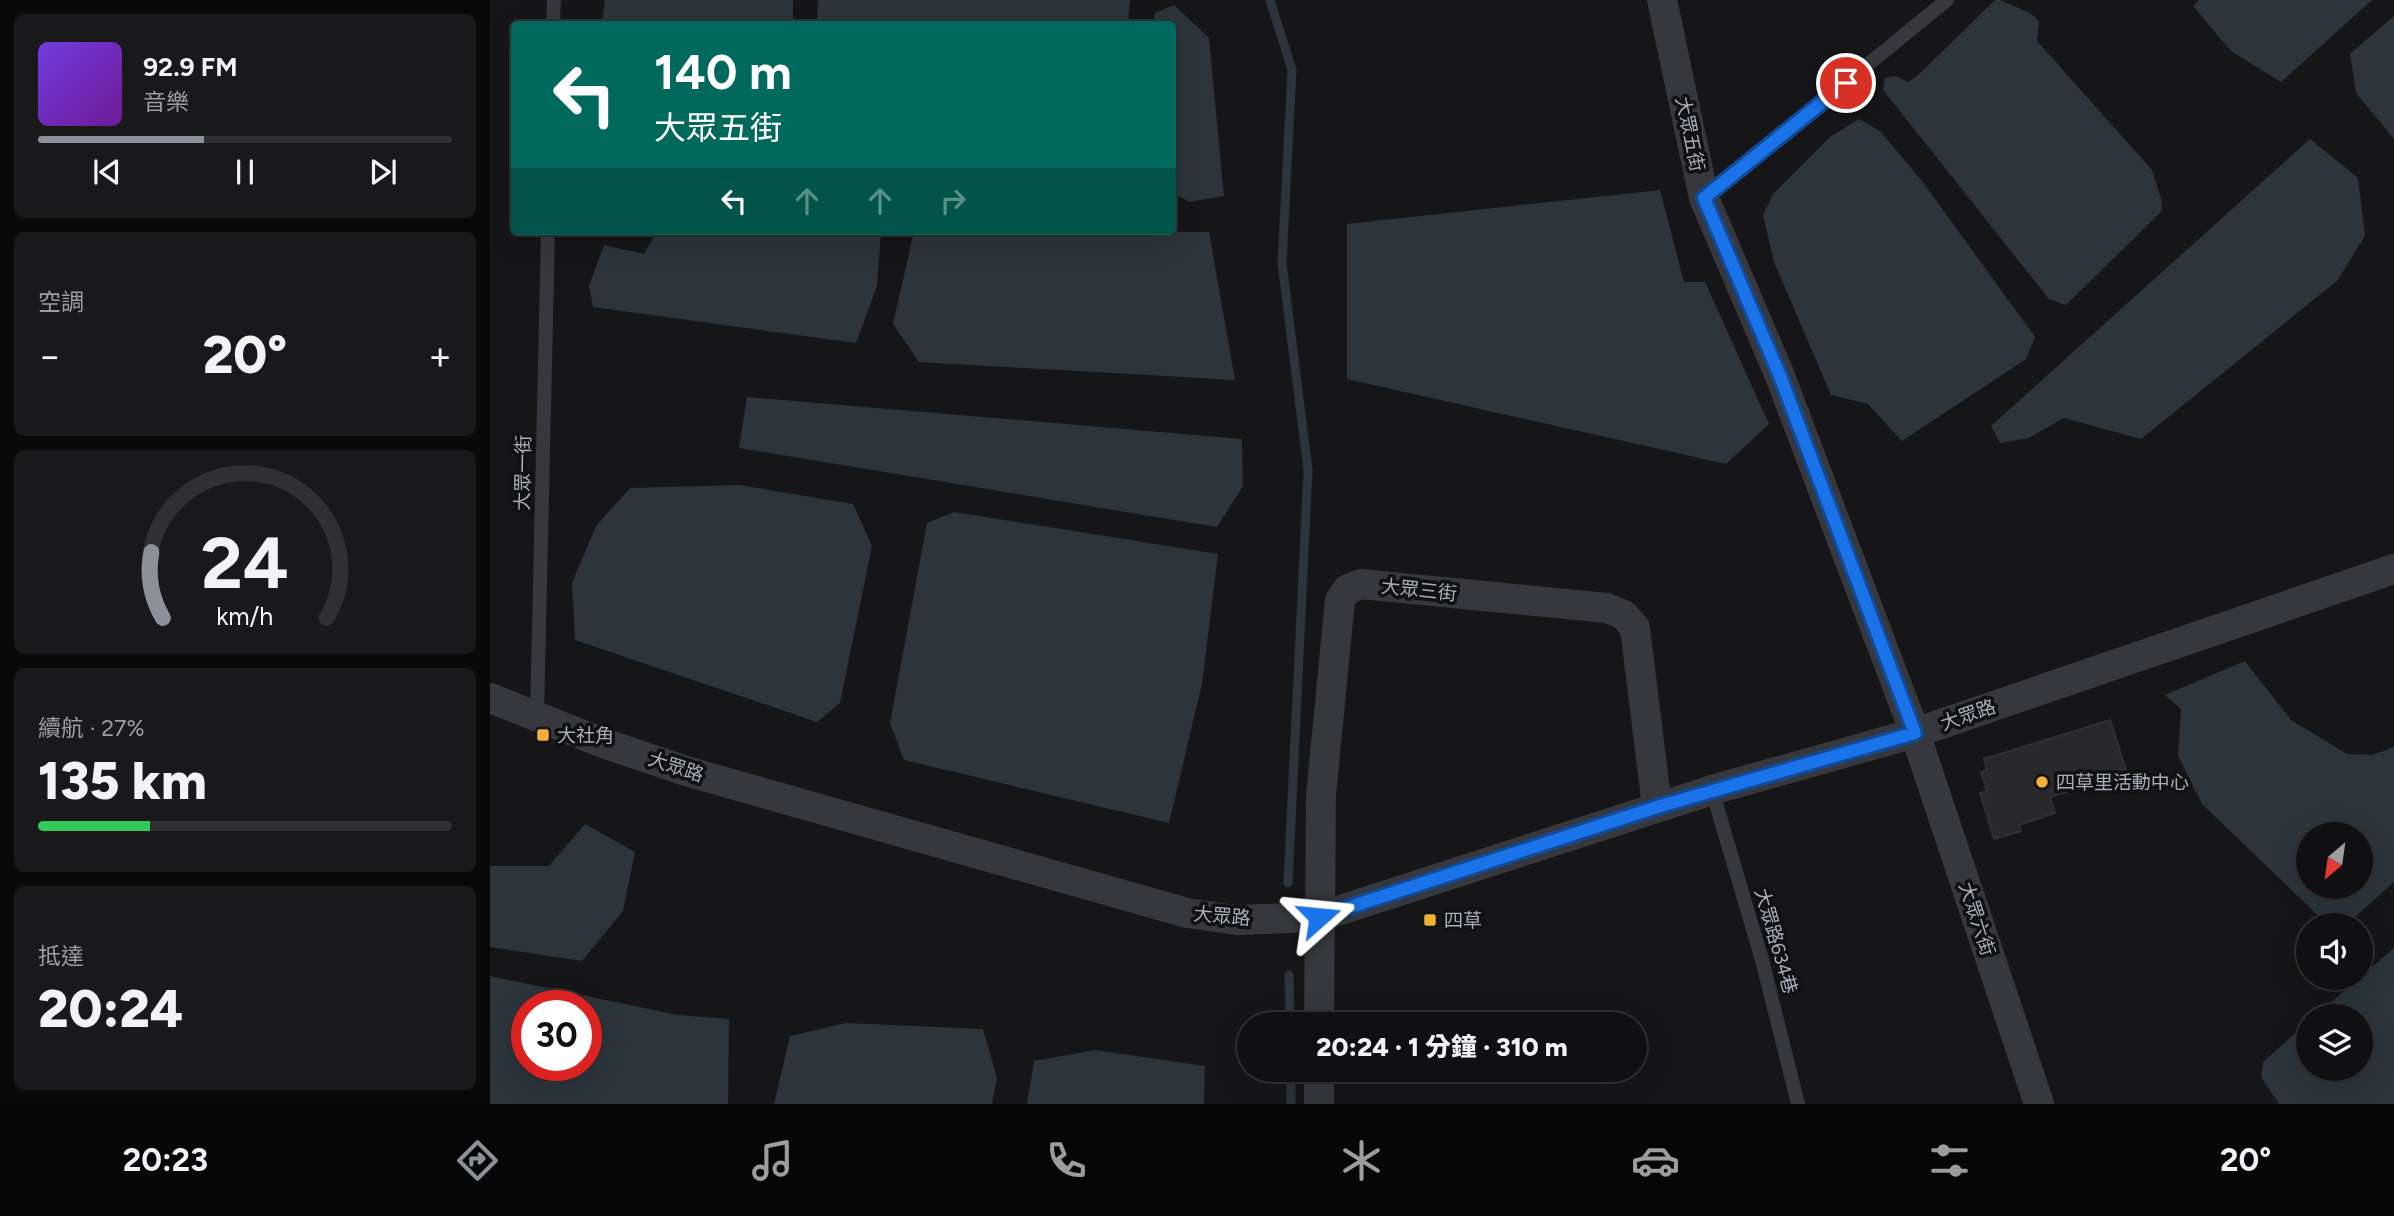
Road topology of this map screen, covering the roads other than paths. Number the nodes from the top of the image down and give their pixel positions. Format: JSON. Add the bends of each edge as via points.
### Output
{"nodes":[{"id":1,"x":554,"y":0,"type":"edge"},
{"id":2,"x":1662,"y":0,"type":"edge"},
{"id":3,"x":1947,"y":0,"type":"edge"},
{"id":4,"x":553,"y":21,"type":"edge"},
{"id":5,"x":1704,"y":198,"type":"junction"},
{"id":6,"x":548,"y":235,"type":"edge"},
{"id":7,"x":2394,"y":569,"type":"edge"},
{"id":8,"x":490,"y":698,"type":"edge"},
{"id":9,"x":537,"y":715,"type":"junction"},
{"id":10,"x":1915,"y":733,"type":"junction"},
{"id":11,"x":1712,"y":790,"type":"junction"},
{"id":12,"x":1657,"y":807,"type":"junction"},
{"id":13,"x":1319,"y":917,"type":"junction"},
{"id":14,"x":1319,"y":1012,"type":"edge"},
{"id":15,"x":1319,"y":1082,"type":"edge"},
{"id":16,"x":1319,"y":1104,"type":"edge"},
{"id":17,"x":1798,"y":1104,"type":"edge"},
{"id":18,"x":2039,"y":1104,"type":"edge"}],
"edges":[{"from":1,"to":4,"type":"lane"},
{"from":2,"to":5,"type":"street","name":"大眾五街"},
{"from":3,"to":5,"type":"lane"},
{"from":5,"to":10,"type":"street","name":"大眾五街","via":[[1780,376]]},
{"from":6,"to":9,"type":"lane","name":"大眾一街"},
{"from":7,"to":10,"type":"street","name":"大眾路"},
{"from":8,"to":9,"type":"street","name":"大眾路"},
{"from":9,"to":13,"type":"street","name":"大眾路","via":[[686,771],[1187,913],[1237,920]]},
{"from":10,"to":11,"type":"street","name":"大眾路"},
{"from":10,"to":18,"type":"street","name":"大眾六街"},
{"from":11,"to":12,"type":"street","name":"大眾路"},
{"from":11,"to":17,"type":"lane","name":"大眾路634巷"},
{"from":12,"to":13,"type":"street","name":"大眾路"},
{"from":12,"to":13,"type":"street","name":"大眾三街","via":[[1635,628],[1624,615],[1607,608],[1361,584],[1348,589],[1340,600],[1321,795]]},
{"from":13,"to":14,"type":"street","name":"大眾三街"},
{"from":15,"to":16,"type":"street"}]}
